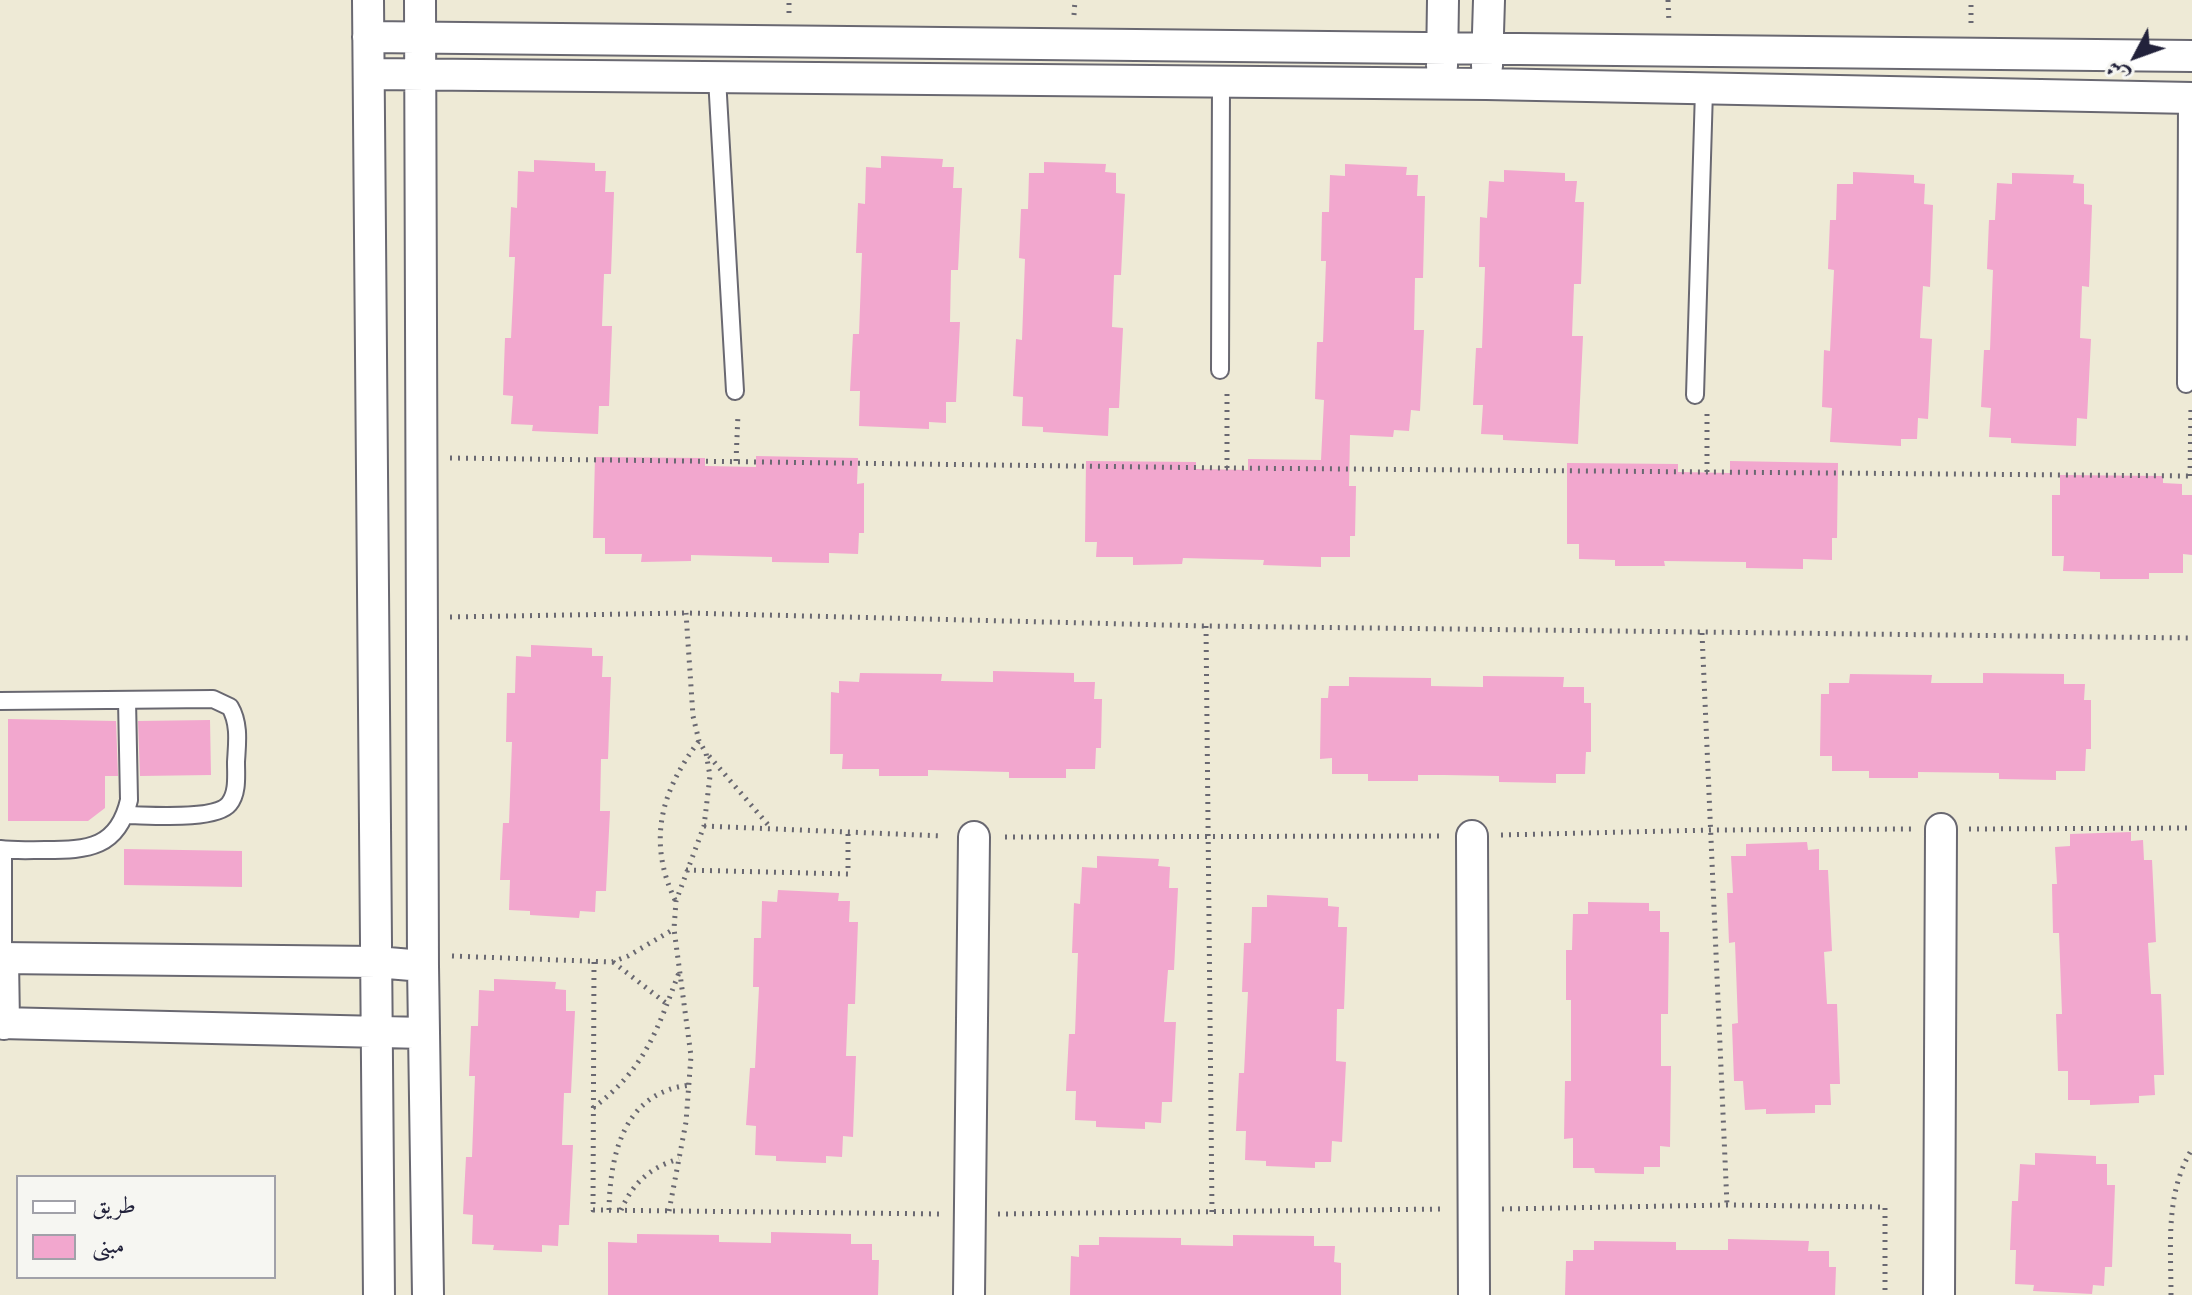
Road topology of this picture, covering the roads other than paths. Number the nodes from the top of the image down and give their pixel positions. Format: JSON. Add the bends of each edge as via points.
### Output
{"nodes":[{"id":1,"x":368,"y":0,"type":"edge"},
{"id":2,"x":420,"y":0,"type":"edge"},
{"id":3,"x":1443,"y":0,"type":"edge"},
{"id":4,"x":1489,"y":0,"type":"edge"},
{"id":5,"x":368,"y":37,"type":"junction"},
{"id":6,"x":420,"y":38,"type":"junction"},
{"id":7,"x":1442,"y":49,"type":"junction"},
{"id":8,"x":1487,"y":49,"type":"junction"},
{"id":9,"x":2192,"y":56,"type":"edge"},
{"id":10,"x":369,"y":74,"type":"junction"},
{"id":11,"x":419,"y":74,"type":"junction"},
{"id":12,"x":717,"y":78,"type":"junction"},
{"id":13,"x":1221,"y":82,"type":"junction"},
{"id":14,"x":1442,"y":84,"type":"junction"},
{"id":15,"x":1486,"y":84,"type":"junction"},
{"id":16,"x":1704,"y":90,"type":"junction"},
{"id":17,"x":2190,"y":98,"type":"edge"},
{"id":18,"x":1220,"y":366,"type":"road end"},
{"id":19,"x":2186,"y":381,"type":"road end"},
{"id":20,"x":735,"y":385,"type":"road end"},
{"id":21,"x":1696,"y":390,"type":"road end"},
{"id":22,"x":127,"y":700,"type":"junction"},
{"id":23,"x":0,"y":701,"type":"edge"},
{"id":24,"x":125,"y":815,"type":"junction"},
{"id":25,"x":1941,"y":829,"type":"dead end"},
{"id":26,"x":1472,"y":836,"type":"dead end"},
{"id":27,"x":974,"y":837,"type":"dead end"},
{"id":28,"x":2,"y":849,"type":"edge"},
{"id":29,"x":1,"y":958,"type":"edge"},
{"id":30,"x":424,"y":960,"type":"junction"},
{"id":31,"x":376,"y":962,"type":"junction"},
{"id":32,"x":2,"y":1024,"type":"edge"},
{"id":33,"x":376,"y":1031,"type":"junction"},
{"id":34,"x":424,"y":1033,"type":"junction"},
{"id":35,"x":379,"y":1295,"type":"edge"},
{"id":36,"x":428,"y":1295,"type":"edge"},
{"id":37,"x":969,"y":1295,"type":"edge"},
{"id":38,"x":1474,"y":1295,"type":"edge"},
{"id":39,"x":1939,"y":1295,"type":"edge"}],
"edges":[{"from":1,"to":5,"type":"street"},
{"from":2,"to":6,"type":"street"},
{"from":3,"to":7,"type":"street"},
{"from":4,"to":8,"type":"street"},
{"from":5,"to":6,"type":"street"},
{"from":5,"to":10,"type":"street"},
{"from":6,"to":7,"type":"street"},
{"from":6,"to":11,"type":"street"},
{"from":7,"to":8,"type":"street"},
{"from":7,"to":14,"type":"street"},
{"from":8,"to":9,"type":"street"},
{"from":8,"to":15,"type":"street"},
{"from":10,"to":11,"type":"street"},
{"from":10,"to":31,"type":"street"},
{"from":11,"to":12,"type":"street"},
{"from":11,"to":30,"type":"street"},
{"from":12,"to":13,"type":"street"},
{"from":12,"to":20,"type":"lane"},
{"from":13,"to":14,"type":"street"},
{"from":13,"to":18,"type":"lane"},
{"from":14,"to":15,"type":"street"},
{"from":15,"to":16,"type":"street"},
{"from":16,"to":17,"type":"street"},
{"from":16,"to":21,"type":"lane"},
{"from":17,"to":19,"type":"lane"},
{"from":22,"to":23,"type":"lane"},
{"from":22,"to":24,"type":"lane"},
{"from":22,"to":24,"type":"lane","via":[[213,699],[230,707],[237,726],[235,790],[223,810]]},
{"from":24,"to":28,"type":"lane","via":[[118,828],[95,846]]},
{"from":25,"to":39,"type":"street"},
{"from":26,"to":38,"type":"street"},
{"from":27,"to":37,"type":"street"},
{"from":28,"to":29,"type":"lane"},
{"from":29,"to":31,"type":"street"},
{"from":29,"to":32,"type":"street"},
{"from":30,"to":31,"type":"street"},
{"from":30,"to":34,"type":"street"},
{"from":31,"to":33,"type":"street"},
{"from":32,"to":33,"type":"street"},
{"from":33,"to":34,"type":"street"},
{"from":33,"to":35,"type":"street"},
{"from":34,"to":36,"type":"street"}]}
